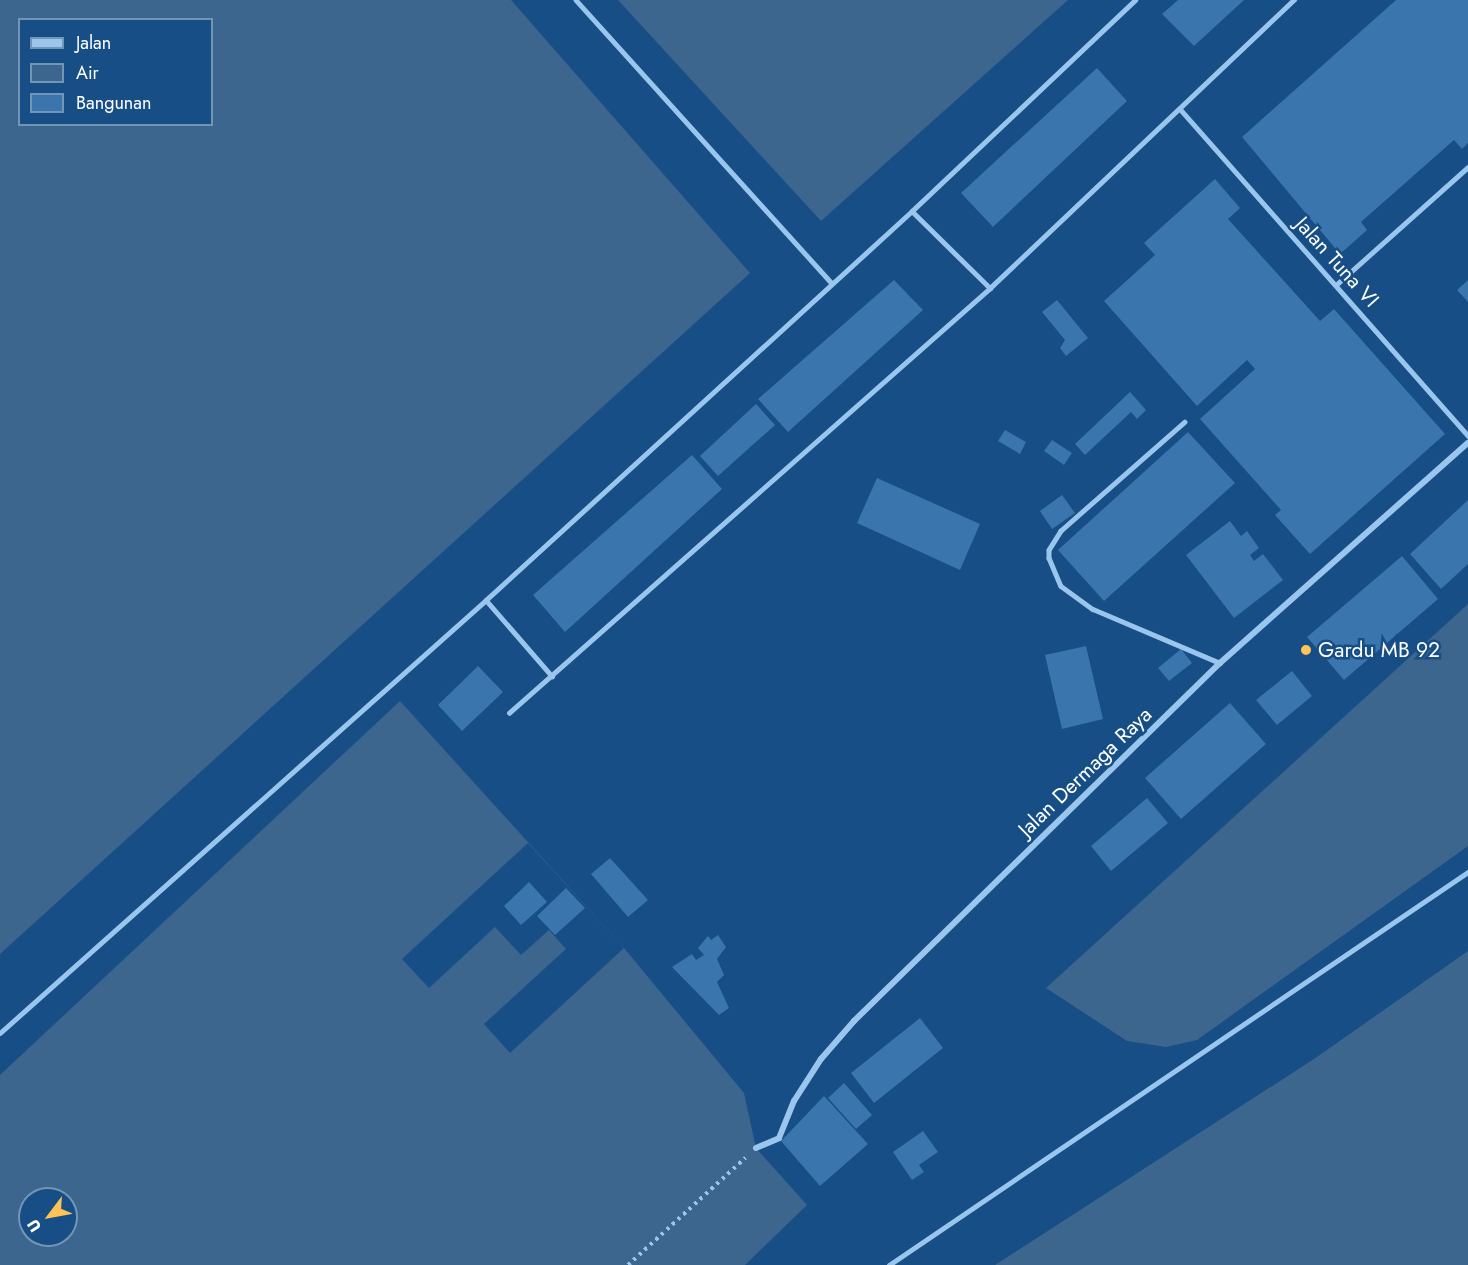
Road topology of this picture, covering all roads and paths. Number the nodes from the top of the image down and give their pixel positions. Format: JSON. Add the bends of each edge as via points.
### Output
{"nodes":[{"id":1,"x":576,"y":0,"type":"edge"},
{"id":2,"x":1135,"y":0,"type":"edge"},
{"id":3,"x":1294,"y":0,"type":"edge"},
{"id":4,"x":1181,"y":110,"type":"junction"},
{"id":5,"x":1468,"y":167,"type":"edge"},
{"id":6,"x":912,"y":211,"type":"junction"},
{"id":7,"x":831,"y":282,"type":"junction"},
{"id":8,"x":1336,"y":285,"type":"junction"},
{"id":9,"x":990,"y":288,"type":"junction"},
{"id":10,"x":1185,"y":422,"type":"dead end"},
{"id":11,"x":1468,"y":435,"type":"edge"},
{"id":12,"x":1468,"y":443,"type":"edge"},
{"id":13,"x":486,"y":600,"type":"junction"},
{"id":14,"x":1220,"y":663,"type":"junction"},
{"id":15,"x":552,"y":676,"type":"junction"},
{"id":16,"x":508,"y":713,"type":"dead end"},
{"id":17,"x":1468,"y":872,"type":"edge"},
{"id":18,"x":0,"y":1033,"type":"edge"},
{"id":19,"x":756,"y":1148,"type":"joint"},
{"id":20,"x":628,"y":1265,"type":"edge"},
{"id":21,"x":889,"y":1265,"type":"edge"}],
"edges":[{"from":1,"to":7,"type":"lane"},
{"from":2,"to":6,"type":"lane"},
{"from":3,"to":4,"type":"lane"},
{"from":4,"to":8,"type":"lane","name":"Jalan Tuna VI"},
{"from":4,"to":9,"type":"lane"},
{"from":5,"to":8,"type":"lane"},
{"from":6,"to":7,"type":"lane"},
{"from":6,"to":9,"type":"lane"},
{"from":7,"to":13,"type":"lane"},
{"from":8,"to":11,"type":"lane","name":"Jalan Tuna VI"},
{"from":9,"to":15,"type":"lane"},
{"from":10,"to":14,"type":"lane","via":[[1061,531],[1049,550],[1049,558],[1061,586],[1093,609]]},
{"from":12,"to":14,"type":"street","name":"Jalan Dermaga Raya"},
{"from":13,"to":15,"type":"lane"},
{"from":13,"to":18,"type":"lane"},
{"from":14,"to":19,"type":"street","name":"Jalan Dermaga Raya","via":[[854,1021],[820,1059],[794,1101],[779,1138]]},
{"from":15,"to":16,"type":"lane"},
{"from":17,"to":21,"type":"lane"},
{"from":19,"to":20,"type":"path"}]}
